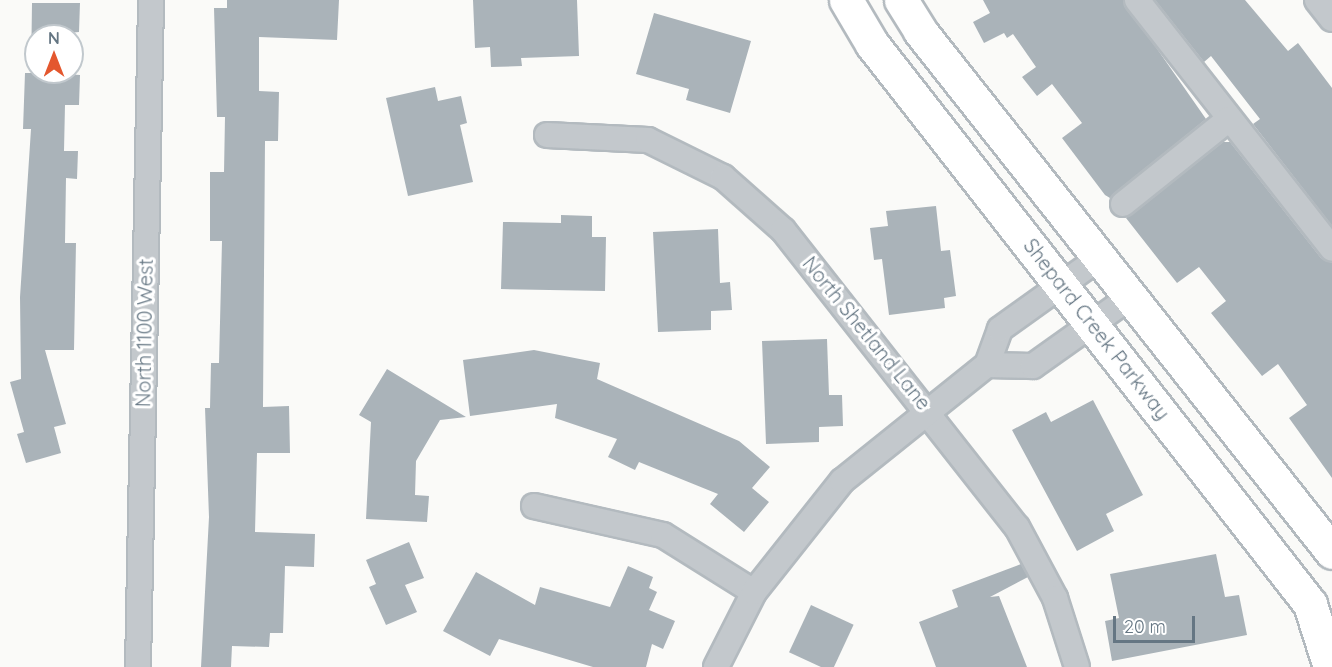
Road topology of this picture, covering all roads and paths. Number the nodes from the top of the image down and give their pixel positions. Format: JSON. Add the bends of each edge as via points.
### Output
{"nodes":[{"id":1,"x":151,"y":0,"type":"edge"},
{"id":2,"x":846,"y":0,"type":"edge"},
{"id":3,"x":901,"y":0,"type":"edge"},
{"id":4,"x":1137,"y":0,"type":"edge"},
{"id":5,"x":1317,"y":0,"type":"edge"},
{"id":6,"x":1332,"y":18,"type":"edge"},
{"id":7,"x":1229,"y":119,"type":"junction"},
{"id":8,"x":547,"y":135,"type":"dead end"},
{"id":9,"x":1122,"y":204,"type":"dead end"},
{"id":10,"x":1332,"y":249,"type":"edge"},
{"id":11,"x":1099,"y":258,"type":"junction"},
{"id":12,"x":1062,"y":282,"type":"junction"},
{"id":13,"x":1130,"y":297,"type":"junction"},
{"id":14,"x":1094,"y":323,"type":"junction"},
{"id":15,"x":987,"y":365,"type":"junction"},
{"id":16,"x":929,"y":409,"type":"junction"},
{"id":17,"x":534,"y":506,"type":"dead end"},
{"id":18,"x":1332,"y":552,"type":"edge"},
{"id":19,"x":754,"y":592,"type":"junction"},
{"id":20,"x":1330,"y":666,"type":"edge"},
{"id":21,"x":138,"y":667,"type":"edge"},
{"id":22,"x":716,"y":667,"type":"edge"},
{"id":23,"x":1077,"y":667,"type":"edge"}],
"edges":[{"from":1,"to":21,"type":"street","name":"North 1100 West"},
{"from":2,"to":12,"type":"street","name":"Shepard Creek Parkway","via":[[872,44]]},
{"from":3,"to":11,"type":"street","via":[[920,31]]},
{"from":4,"to":7,"type":"street"},
{"from":5,"to":6,"type":"street"},
{"from":7,"to":9,"type":"street"},
{"from":7,"to":10,"type":"street"},
{"from":8,"to":16,"type":"street","name":"North Shetland Lane","via":[[648,140],[723,177],[783,230]]},
{"from":11,"to":12,"type":"street"},
{"from":11,"to":13,"type":"street"},
{"from":12,"to":14,"type":"street","name":"Shepard Creek Parkway"},
{"from":12,"to":15,"type":"street","via":[[1000,329]]},
{"from":13,"to":14,"type":"street"},
{"from":13,"to":18,"type":"street"},
{"from":14,"to":15,"type":"street","via":[[1033,366]]},
{"from":14,"to":20,"type":"street","name":"Shepard Creek Parkway","via":[[1310,604]]},
{"from":15,"to":16,"type":"street"},
{"from":16,"to":19,"type":"street","via":[[842,481]]},
{"from":16,"to":23,"type":"street","name":"North Shetland Lane","via":[[1017,527],[1055,598]]},
{"from":17,"to":19,"type":"street","via":[[663,535]]},
{"from":19,"to":22,"type":"street"}]}
